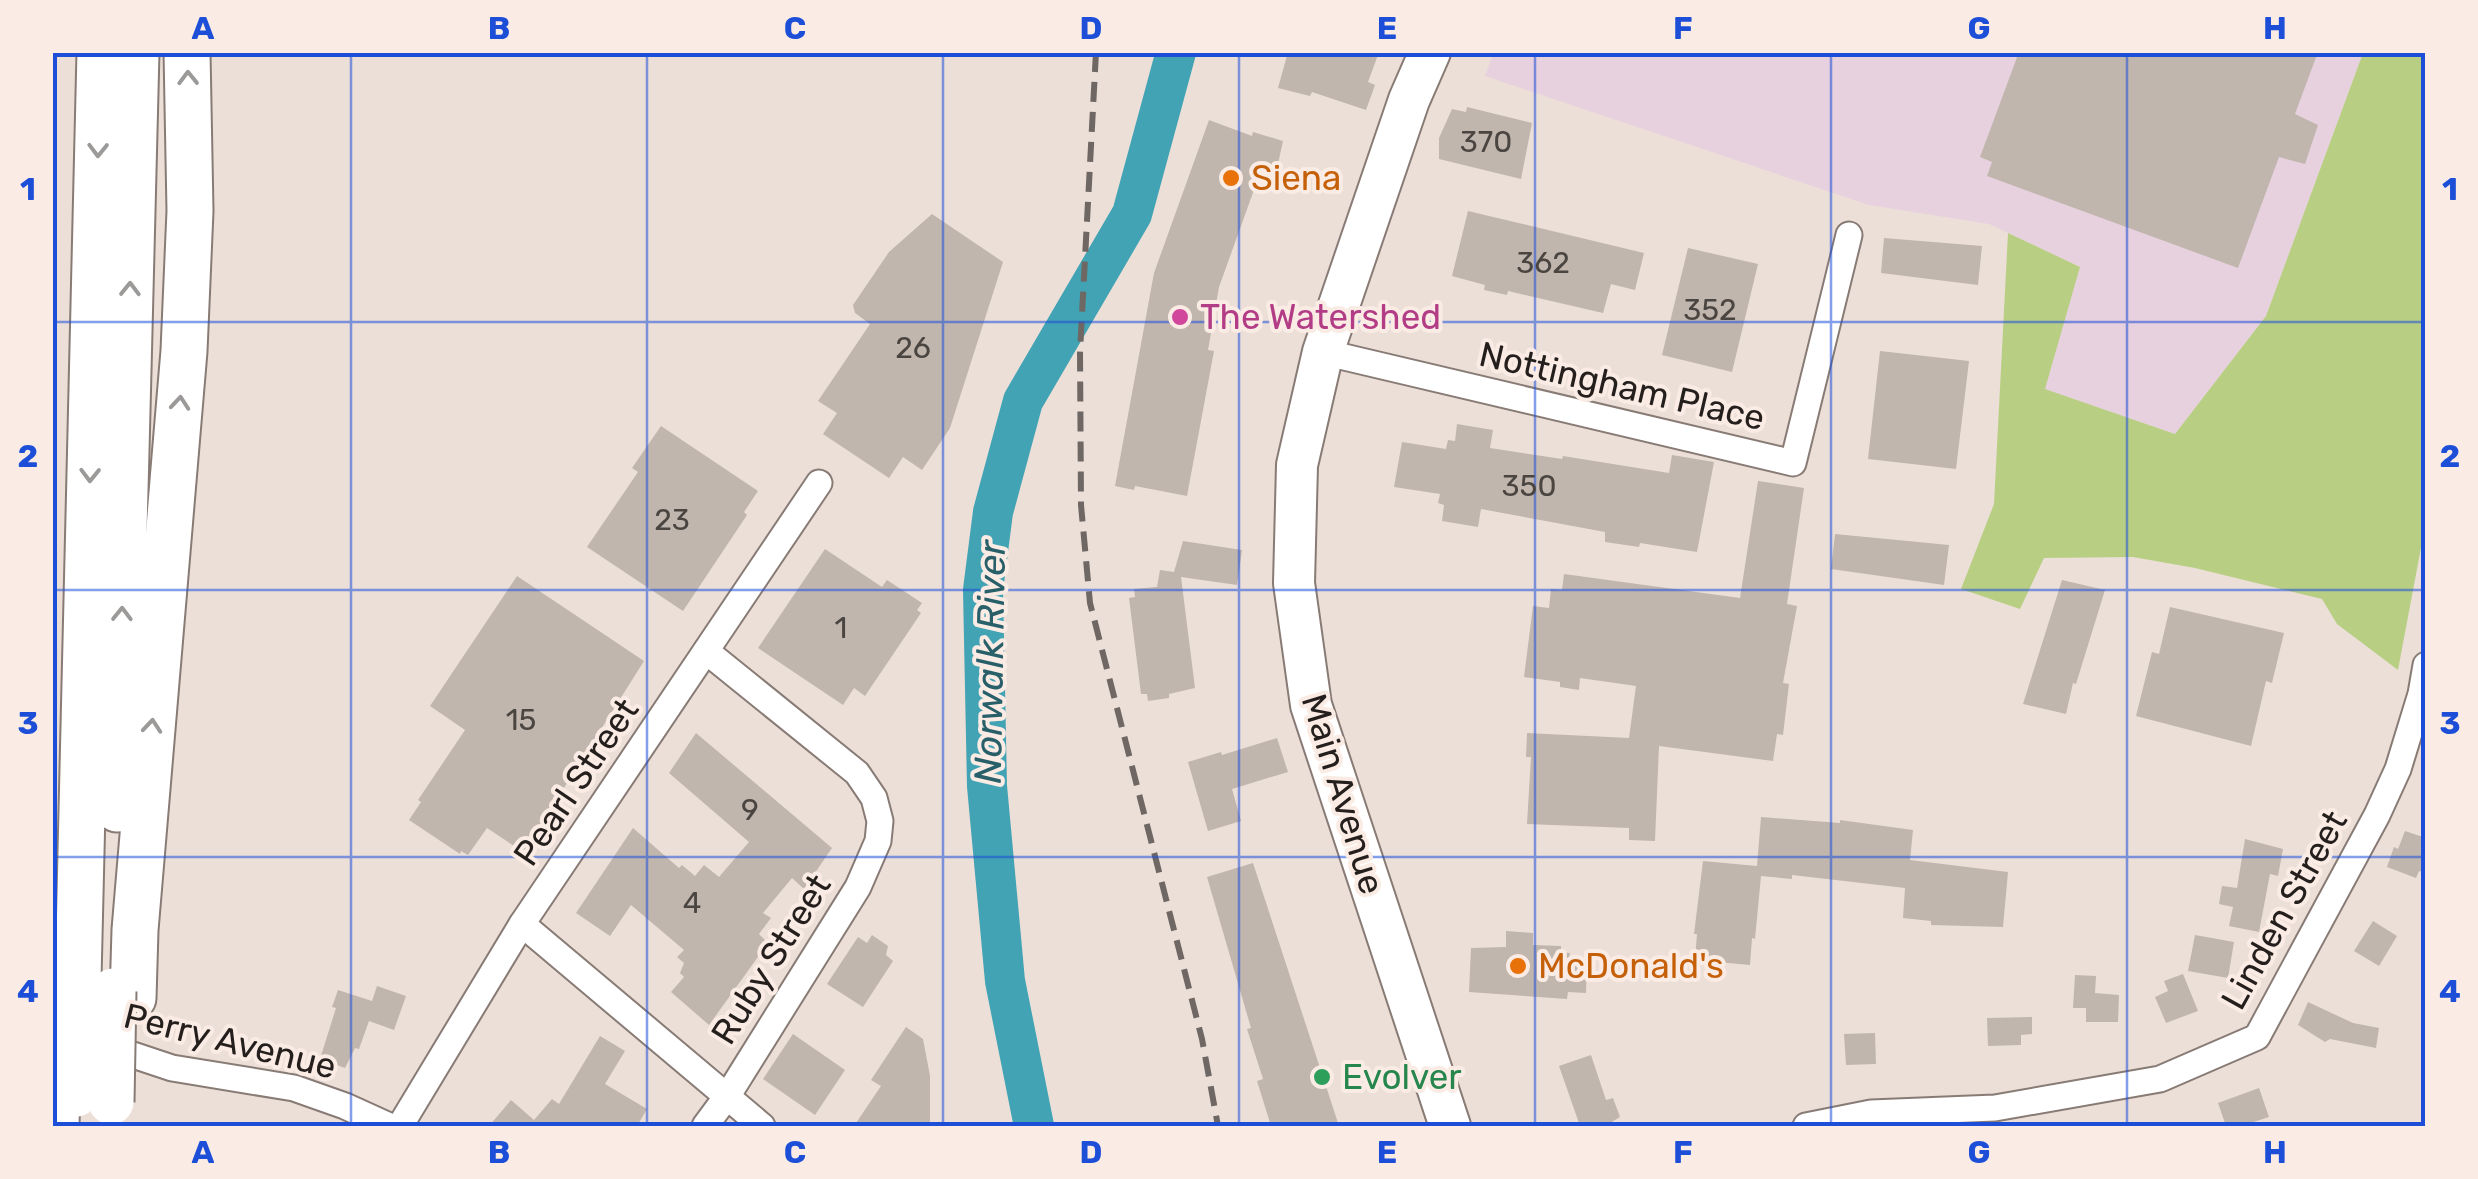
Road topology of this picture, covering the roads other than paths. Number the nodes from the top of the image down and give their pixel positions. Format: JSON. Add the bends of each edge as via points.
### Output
{"nodes":[{"id":1,"x":100,"y":52,"type":"edge"},
{"id":2,"x":136,"y":52,"type":"edge"},
{"id":3,"x":187,"y":52,"type":"edge"},
{"id":4,"x":1430,"y":52,"type":"edge"},
{"id":5,"x":1849,"y":235,"type":"dead end"},
{"id":6,"x":1323,"y":352,"type":"junction"},
{"id":7,"x":819,"y":483,"type":"dead end"},
{"id":8,"x":706,"y":652,"type":"junction"},
{"id":9,"x":2426,"y":665,"type":"edge"},
{"id":10,"x":52,"y":834,"type":"edge"},
{"id":11,"x":522,"y":924,"type":"junction"},
{"id":12,"x":96,"y":985,"type":"junction"},
{"id":13,"x":52,"y":1028,"type":"edge"},
{"id":14,"x":728,"y":1095,"type":"junction"},
{"id":15,"x":91,"y":1112,"type":"edge"},
{"id":16,"x":1995,"y":1117,"type":"edge"},
{"id":17,"x":388,"y":1126,"type":"edge"},
{"id":18,"x":400,"y":1126,"type":"edge"},
{"id":19,"x":705,"y":1126,"type":"edge"},
{"id":20,"x":762,"y":1126,"type":"edge"},
{"id":21,"x":1450,"y":1126,"type":"edge"},
{"id":22,"x":1806,"y":1126,"type":"edge"}],
"edges":[{"from":1,"to":12,"type":"highway","one_way":true},
{"from":12,"to":2,"type":"highway","one_way":true},
{"from":12,"to":3,"type":"highway","one_way":true,"via":[[134,930],[184,350]]},
{"from":4,"to":6,"type":"main road","name":"Main Avenue"},
{"from":5,"to":6,"type":"street","name":"Nottingham Place","via":[[1793,462]]},
{"from":6,"to":21,"type":"main road","name":"Main Avenue","via":[[1296,465],[1294,583],[1311,705]]},
{"from":7,"to":8,"type":"street","name":"Pearl Street"},
{"from":8,"to":11,"type":"street","name":"Pearl Street"},
{"from":8,"to":14,"type":"street","name":"Ruby Street","via":[[857,774],[880,821],[858,887]]},
{"from":9,"to":16,"type":"street","name":"Linden Street","via":[[2398,769],[2258,1037],[2160,1080]]},
{"from":10,"to":12,"type":"highway"},
{"from":11,"to":14,"type":"street"},
{"from":11,"to":18,"type":"street","name":"Pearl Street"},
{"from":12,"to":15,"type":"highway","bridge":true},
{"from":13,"to":17,"type":"street","name":"Perry Avenue","via":[[172,1068],[294,1088]]},
{"from":14,"to":19,"type":"street","name":"Ruby Street"},
{"from":14,"to":20,"type":"street"},
{"from":16,"to":22,"type":"street","name":"Linden Street","via":[[1872,1113]]}]}
